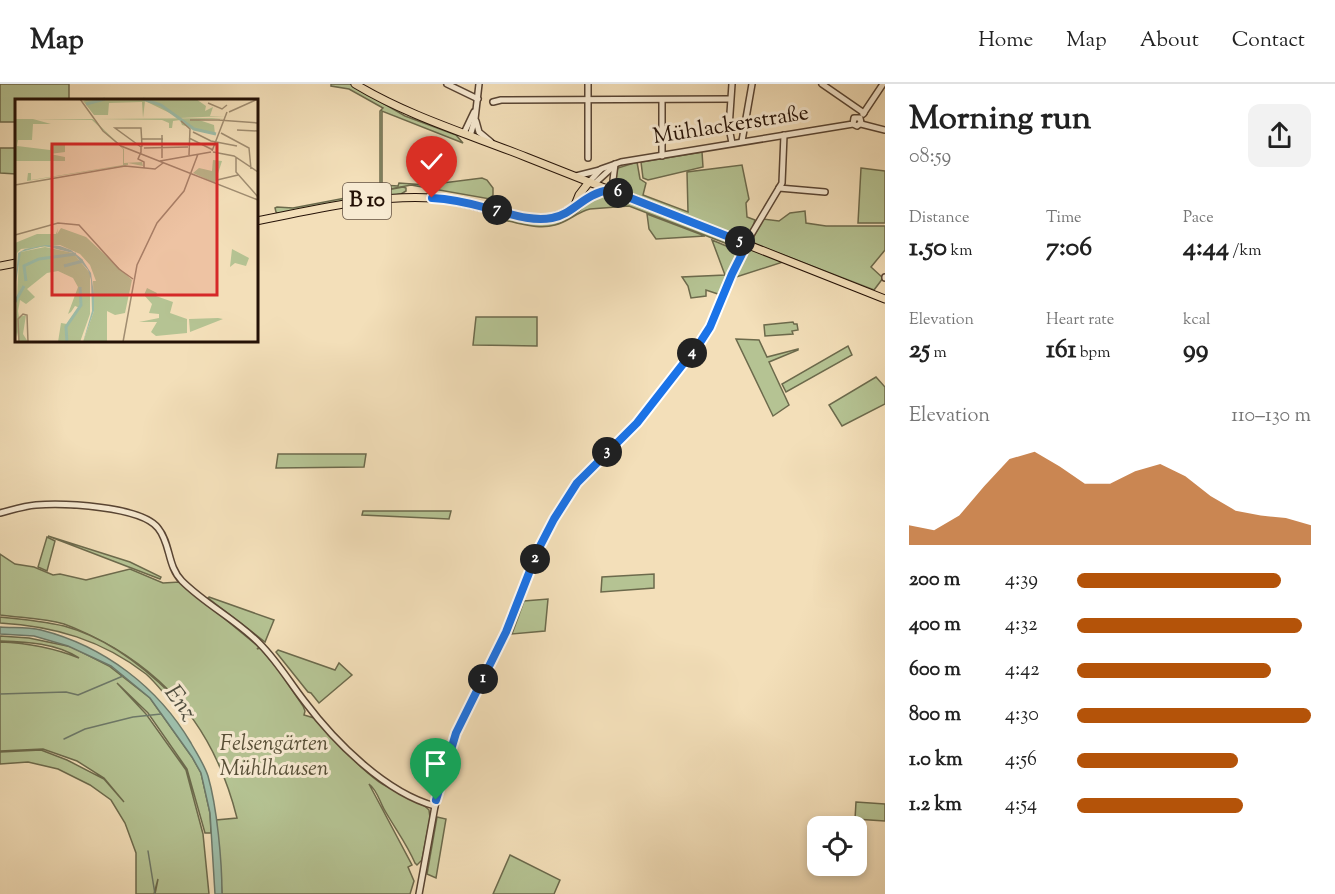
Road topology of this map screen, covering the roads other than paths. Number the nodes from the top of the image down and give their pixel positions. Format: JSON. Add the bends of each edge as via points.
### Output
{"nodes":[{"id":1,"x":355,"y":84,"type":"edge"},
{"id":2,"x":447,"y":84,"type":"edge"},
{"id":3,"x":479,"y":84,"type":"edge"},
{"id":4,"x":588,"y":84,"type":"edge"},
{"id":5,"x":732,"y":84,"type":"edge"},
{"id":6,"x":752,"y":84,"type":"edge"},
{"id":7,"x":822,"y":84,"type":"edge"},
{"id":8,"x":837,"y":84,"type":"edge"},
{"id":9,"x":884,"y":84,"type":"edge"},
{"id":10,"x":834,"y":92,"type":"junction"},
{"id":11,"x":478,"y":99,"type":"junction"},
{"id":12,"x":730,"y":99,"type":"junction"},
{"id":13,"x":588,"y":100,"type":"junction"},
{"id":14,"x":662,"y":100,"type":"junction"},
{"id":15,"x":493,"y":102,"type":"dead end"},
{"id":16,"x":475,"y":111,"type":"junction"},
{"id":17,"x":861,"y":116,"type":"junction"},
{"id":18,"x":476,"y":119,"type":"junction"},
{"id":19,"x":885,"y":130,"type":"edge"},
{"id":20,"x":467,"y":135,"type":"junction"},
{"id":21,"x":784,"y":135,"type":"junction"},
{"id":22,"x":742,"y":141,"type":"junction"},
{"id":23,"x":732,"y":143,"type":"junction"},
{"id":24,"x":497,"y":146,"type":"junction"},
{"id":25,"x":662,"y":156,"type":"junction"},
{"id":26,"x":588,"y":158,"type":"dead end"},
{"id":27,"x":615,"y":164,"type":"junction"},
{"id":28,"x":601,"y":169,"type":"junction"},
{"id":29,"x":574,"y":176,"type":"junction"},
{"id":30,"x":592,"y":183,"type":"junction"},
{"id":31,"x":779,"y":188,"type":"junction"},
{"id":32,"x":610,"y":190,"type":"junction"},
{"id":33,"x":825,"y":192,"type":"dead end"},
{"id":34,"x":621,"y":194,"type":"junction"},
{"id":35,"x":579,"y":200,"type":"junction"},
{"id":36,"x":258,"y":221,"type":"edge"},
{"id":37,"x":747,"y":244,"type":"junction"},
{"id":38,"x":15,"y":263,"type":"edge"},
{"id":39,"x":0,"y":266,"type":"edge"},
{"id":40,"x":885,"y":298,"type":"edge"},
{"id":41,"x":0,"y":513,"type":"edge"},
{"id":42,"x":436,"y":803,"type":"junction"},
{"id":43,"x":419,"y":894,"type":"edge"}],
"edges":[{"from":1,"to":20,"type":"main road","via":[[415,115]]},
{"from":2,"to":11,"type":"street"},
{"from":3,"to":11,"type":"street"},
{"from":4,"to":13,"type":"street"},
{"from":5,"to":12,"type":"street"},
{"from":6,"to":22,"type":"street"},
{"from":7,"to":10,"type":"street"},
{"from":8,"to":10,"type":"street"},
{"from":9,"to":17,"type":"street"},
{"from":10,"to":17,"type":"street"},
{"from":11,"to":16,"type":"street"},
{"from":12,"to":14,"type":"street"},
{"from":12,"to":23,"type":"street"},
{"from":13,"to":14,"type":"street"},
{"from":13,"to":15,"type":"street"},
{"from":13,"to":26,"type":"street"},
{"from":14,"to":25,"type":"street"},
{"from":16,"to":18,"type":"street"},
{"from":16,"to":20,"type":"street"},
{"from":17,"to":19,"type":"street"},
{"from":17,"to":21,"type":"street","name":"Mühlackerstraße","via":[[854,118],[853,124]]},
{"from":18,"to":20,"type":"street"},
{"from":18,"to":24,"type":"street","via":[[479,132]]},
{"from":20,"to":24,"type":"main road"},
{"from":21,"to":22,"type":"street","name":"Mühlackerstraße"},
{"from":21,"to":31,"type":"street"},
{"from":22,"to":23,"type":"street","name":"Mühlackerstraße"},
{"from":23,"to":25,"type":"street","name":"Mühlackerstraße"},
{"from":24,"to":29,"type":"main road"},
{"from":25,"to":27,"type":"street","name":"Mühlackerstraße"},
{"from":27,"to":28,"type":"street","name":"Mühlackerstraße"},
{"from":27,"to":30,"type":"street"},
{"from":27,"to":34,"type":"street","via":[[613,180]]},
{"from":28,"to":29,"type":"street"},
{"from":28,"to":30,"type":"street","name":"Mühlackerstraße"},
{"from":29,"to":30,"type":"main road"},
{"from":29,"to":35,"type":"main road"},
{"from":30,"to":32,"type":"main road"},
{"from":30,"to":35,"type":"main road","number":"B 10"},
{"from":31,"to":33,"type":"street"},
{"from":31,"to":37,"type":"street"},
{"from":32,"to":34,"type":"main road"},
{"from":32,"to":35,"type":"main road"},
{"from":34,"to":37,"type":"main road"},
{"from":35,"to":36,"type":"main road","number":"B 10","via":[[557,216],[543,219],[455,200],[399,198]]},
{"from":37,"to":40,"type":"main road"},
{"from":37,"to":42,"type":"street","via":[[701,341],[637,423],[577,483],[554,519],[506,632],[456,733]]},
{"from":38,"to":39,"type":"main road"},
{"from":41,"to":42,"type":"street","via":[[33,506],[67,506],[126,512],[150,520],[164,537],[172,566],[181,580],[261,645],[316,716],[364,765],[389,785]]},
{"from":42,"to":43,"type":"street"}]}
